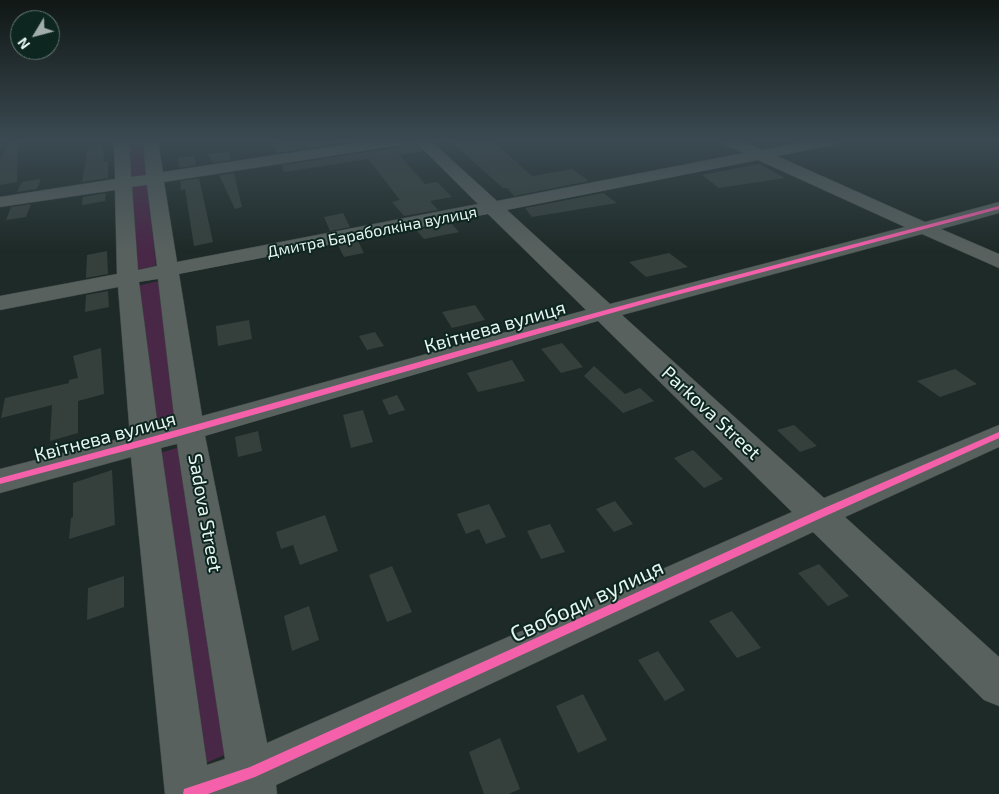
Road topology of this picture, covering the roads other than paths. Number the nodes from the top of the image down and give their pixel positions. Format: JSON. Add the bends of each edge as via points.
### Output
{"nodes":[{"id":1,"x":123,"y":178,"type":"edge"},
{"id":2,"x":162,"y":178,"type":"edge"},
{"id":3,"x":461,"y":178,"type":"edge"},
{"id":4,"x":647,"y":178,"type":"edge"},
{"id":5,"x":810,"y":178,"type":"edge"},
{"id":6,"x":156,"y":179,"type":"junction"},
{"id":7,"x":123,"y":184,"type":"junction"},
{"id":8,"x":0,"y":202,"type":"edge"},
{"id":9,"x":999,"y":207,"type":"edge"},
{"id":10,"x":493,"y":208,"type":"junction"},
{"id":11,"x":924,"y":228,"type":"junction"},
{"id":12,"x":999,"y":262,"type":"edge"},
{"id":13,"x":168,"y":272,"type":"junction"},
{"id":14,"x":128,"y":279,"type":"junction"},
{"id":15,"x":0,"y":303,"type":"edge"},
{"id":16,"x":604,"y":312,"type":"junction"},
{"id":17,"x":190,"y":431,"type":"junction"},
{"id":18,"x":999,"y":435,"type":"edge"},
{"id":19,"x":145,"y":443,"type":"junction"},
{"id":20,"x":0,"y":481,"type":"edge"},
{"id":21,"x":818,"y":514,"type":"junction"},
{"id":22,"x":999,"y":685,"type":"edge"},
{"id":23,"x":252,"y":784,"type":"edge"},
{"id":24,"x":188,"y":794,"type":"edge"}],
"edges":[{"from":1,"to":7,"type":"street"},
{"from":2,"to":6,"type":"street"},
{"from":3,"to":10,"type":"street","name":"Parkova Street"},
{"from":4,"to":10,"type":"street","name":"Дмитра Бараболкіна вулиця"},
{"from":5,"to":11,"type":"street"},
{"from":6,"to":7,"type":"street"},
{"from":6,"to":13,"type":"street","name":"Sadova Street"},
{"from":7,"to":8,"type":"street"},
{"from":7,"to":14,"type":"street"},
{"from":9,"to":11,"type":"street","name":"Квітнева вулиця"},
{"from":10,"to":13,"type":"street","name":"Дмитра Бараболкіна вулиця"},
{"from":10,"to":16,"type":"street","name":"Parkova Street"},
{"from":11,"to":12,"type":"street"},
{"from":11,"to":16,"type":"street","name":"Квітнева вулиця"},
{"from":13,"to":14,"type":"street","name":"Дмитра Бараболкіна вулиця"},
{"from":13,"to":17,"type":"street","name":"Sadova Street"},
{"from":14,"to":15,"type":"street","name":"Дмитра Бараболкіна вулиця"},
{"from":14,"to":19,"type":"street"},
{"from":16,"to":17,"type":"street","name":"Квітнева вулиця"},
{"from":16,"to":21,"type":"street","name":"Parkova Street"},
{"from":17,"to":19,"type":"street","name":"Квітнева вулиця"},
{"from":17,"to":23,"type":"street","name":"Sadova Street"},
{"from":18,"to":21,"type":"street","name":"Свободи вулиця"},
{"from":19,"to":20,"type":"street","name":"Квітнева вулиця"},
{"from":19,"to":24,"type":"street"},
{"from":21,"to":22,"type":"street","name":"Parkova Street"},
{"from":21,"to":23,"type":"street","name":"Свободи вулиця"},
{"from":23,"to":24,"type":"street","name":"Свободи вулиця"}]}
